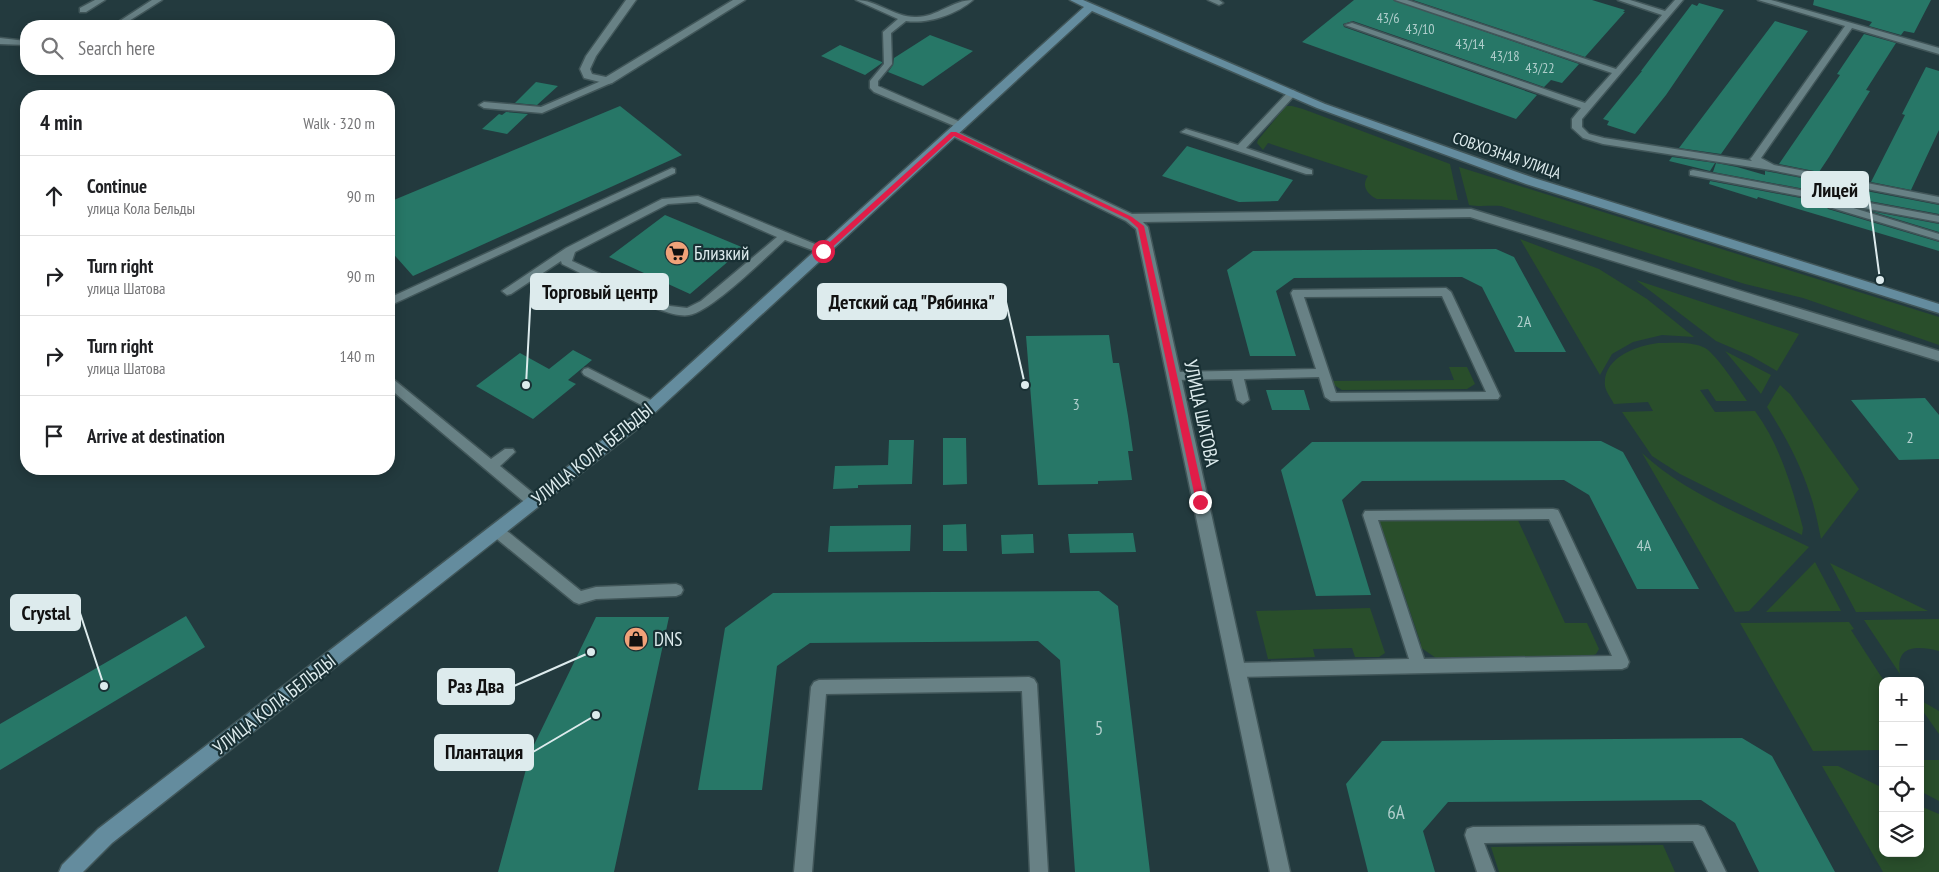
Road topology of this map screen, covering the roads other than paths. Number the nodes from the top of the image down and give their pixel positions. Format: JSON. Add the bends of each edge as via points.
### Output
{"nodes":[{"id":1,"x":101,"y":0,"type":"edge"},
{"id":2,"x":158,"y":0,"type":"edge"},
{"id":3,"x":631,"y":0,"type":"edge"},
{"id":4,"x":740,"y":0,"type":"edge"},
{"id":5,"x":860,"y":0,"type":"edge"},
{"id":6,"x":969,"y":0,"type":"edge"},
{"id":7,"x":1076,"y":0,"type":"edge"},
{"id":8,"x":1399,"y":0,"type":"edge"},
{"id":9,"x":1622,"y":0,"type":"edge"},
{"id":10,"x":1679,"y":0,"type":"edge"},
{"id":11,"x":1762,"y":0,"type":"edge"},
{"id":12,"x":1090,"y":7,"type":"junction"},
{"id":13,"x":83,"y":10,"type":"dead end"},
{"id":14,"x":1667,"y":14,"type":"junction"},
{"id":15,"x":903,"y":19,"type":"junction"},
{"id":16,"x":126,"y":20,"type":"edge"},
{"id":17,"x":1349,"y":25,"type":"dead end"},
{"id":18,"x":1850,"y":25,"type":"junction"},
{"id":19,"x":0,"y":41,"type":"edge"},
{"id":20,"x":20,"y":43,"type":"edge"},
{"id":21,"x":1939,"y":51,"type":"edge"},
{"id":22,"x":1617,"y":72,"type":"junction"},
{"id":23,"x":608,"y":81,"type":"junction"},
{"id":24,"x":1292,"y":93,"type":"junction"},
{"id":25,"x":484,"y":105,"type":"dead end"},
{"id":26,"x":1587,"y":107,"type":"junction"},
{"id":27,"x":958,"y":130,"type":"junction"},
{"id":28,"x":1186,"y":132,"type":"dead end"},
{"id":29,"x":1240,"y":149,"type":"junction"},
{"id":30,"x":1771,"y":167,"type":"junction"},
{"id":31,"x":672,"y":171,"type":"dead end"},
{"id":32,"x":1309,"y":172,"type":"dead end"},
{"id":33,"x":1694,"y":173,"type":"dead end"},
{"id":34,"x":1763,"y":185,"type":"junction"},
{"id":35,"x":1939,"y":200,"type":"edge"},
{"id":36,"x":1130,"y":218,"type":"junction"},
{"id":37,"x":1939,"y":219,"type":"edge"},
{"id":38,"x":784,"y":236,"type":"junction"},
{"id":39,"x":1939,"y":237,"type":"edge"},
{"id":40,"x":570,"y":250,"type":"junction"},
{"id":41,"x":823,"y":251,"type":"junction"},
{"id":42,"x":507,"y":291,"type":"dead end"},
{"id":43,"x":395,"y":299,"type":"edge"},
{"id":44,"x":1939,"y":309,"type":"edge"},
{"id":45,"x":1939,"y":356,"type":"edge"},
{"id":46,"x":588,"y":372,"type":"dead end"},
{"id":47,"x":1323,"y":373,"type":"junction"},
{"id":48,"x":1237,"y":375,"type":"junction"},
{"id":49,"x":1174,"y":376,"type":"junction"},
{"id":50,"x":395,"y":387,"type":"edge"},
{"id":51,"x":1243,"y":400,"type":"dead end"},
{"id":52,"x":653,"y":406,"type":"junction"},
{"id":53,"x":509,"y":452,"type":"dead end"},
{"id":54,"x":491,"y":466,"type":"junction"},
{"id":55,"x":534,"y":502,"type":"junction"},
{"id":56,"x":497,"y":531,"type":"junction"},
{"id":57,"x":676,"y":590,"type":"dead end"},
{"id":58,"x":1419,"y":666,"type":"junction"},
{"id":59,"x":1236,"y":670,"type":"junction"},
{"id":60,"x":69,"y":872,"type":"edge"},
{"id":61,"x":803,"y":872,"type":"edge"},
{"id":62,"x":1039,"y":872,"type":"edge"},
{"id":63,"x":1280,"y":872,"type":"edge"},
{"id":64,"x":1486,"y":872,"type":"edge"},
{"id":65,"x":1716,"y":872,"type":"edge"}],
"edges":[{"from":1,"to":13,"type":"lane"},
{"from":2,"to":16,"type":"lane"},
{"from":3,"to":23,"type":"street","via":[[585,69],[588,76]]},
{"from":4,"to":23,"type":"street"},
{"from":5,"to":15,"type":"lane"},
{"from":6,"to":15,"type":"lane","via":[[935,18]]},
{"from":7,"to":12,"type":"street","name":"СОВХОЗНАЯ УЛИЦА"},
{"from":8,"to":22,"type":"lane"},
{"from":9,"to":14,"type":"lane"},
{"from":10,"to":14,"type":"lane"},
{"from":11,"to":18,"type":"lane"},
{"from":12,"to":24,"type":"street","name":"СОВХОЗНАЯ УЛИЦА"},
{"from":12,"to":27,"type":"street","name":"УЛИЦА КОЛА БЕЛЬДЫ"},
{"from":14,"to":22,"type":"lane"},
{"from":15,"to":27,"type":"lane","via":[[887,32],[888,64],[874,81],[874,86]]},
{"from":17,"to":26,"type":"lane"},
{"from":18,"to":21,"type":"lane"},
{"from":18,"to":30,"type":"lane","via":[[1755,159]]},
{"from":19,"to":20,"type":"lane"},
{"from":22,"to":26,"type":"lane"},
{"from":23,"to":25,"type":"lane","via":[[542,110]]},
{"from":24,"to":29,"type":"lane"},
{"from":24,"to":44,"type":"street","name":"СОВХОЗНАЯ УЛИЦА","via":[[1530,181]]},
{"from":26,"to":30,"type":"lane","via":[[1577,119],[1577,128],[1586,136]]},
{"from":27,"to":36,"type":"street","name":"УЛИЦА ШАТОВА"},
{"from":27,"to":41,"type":"street","name":"УЛИЦА КОЛА БЕЛЬДЫ"},
{"from":28,"to":29,"type":"lane"},
{"from":29,"to":32,"type":"lane"},
{"from":30,"to":35,"type":"lane"},
{"from":31,"to":43,"type":"lane"},
{"from":33,"to":34,"type":"lane"},
{"from":34,"to":37,"type":"lane"},
{"from":34,"to":39,"type":"lane"},
{"from":36,"to":45,"type":"street","via":[[1471,213]]},
{"from":36,"to":49,"type":"street","name":"УЛИЦА ШАТОВА","via":[[1142,227]]},
{"from":38,"to":40,"type":"lane","via":[[698,199],[666,201]]},
{"from":38,"to":40,"type":"lane","via":[[705,304],[688,312],[668,310],[566,262]]},
{"from":38,"to":41,"type":"lane"},
{"from":40,"to":42,"type":"lane"},
{"from":41,"to":52,"type":"street","name":"УЛИЦА КОЛА БЕЛЬДЫ"},
{"from":46,"to":52,"type":"lane"},
{"from":47,"to":47,"type":"lane","via":[[1331,397],[1494,396],[1446,292],[1297,293]]},
{"from":47,"to":48,"type":"lane"},
{"from":48,"to":49,"type":"lane"},
{"from":48,"to":51,"type":"lane"},
{"from":49,"to":59,"type":"street","name":"УЛИЦА ШАТОВА"},
{"from":50,"to":54,"type":"lane"},
{"from":52,"to":55,"type":"street","name":"УЛИЦА КОЛА БЕЛЬДЫ"},
{"from":53,"to":54,"type":"lane"},
{"from":54,"to":55,"type":"lane"},
{"from":55,"to":56,"type":"street","name":"УЛИЦА КОЛА БЕЛЬДЫ"},
{"from":56,"to":57,"type":"lane","via":[[579,598],[596,593]]},
{"from":56,"to":60,"type":"street","name":"УЛИЦА КОЛА БЕЛЬДЫ","via":[[104,836]]},
{"from":58,"to":58,"type":"lane","via":[[1593,662],[1622,662],[1553,514],[1370,515]]},
{"from":58,"to":59,"type":"lane"},
{"from":59,"to":63,"type":"street","name":"УЛИЦА ШАТОВА"},
{"from":61,"to":62,"type":"lane","via":[[819,686],[1029,684]]},
{"from":64,"to":65,"type":"lane","via":[[1474,835],[1698,833]]}]}
